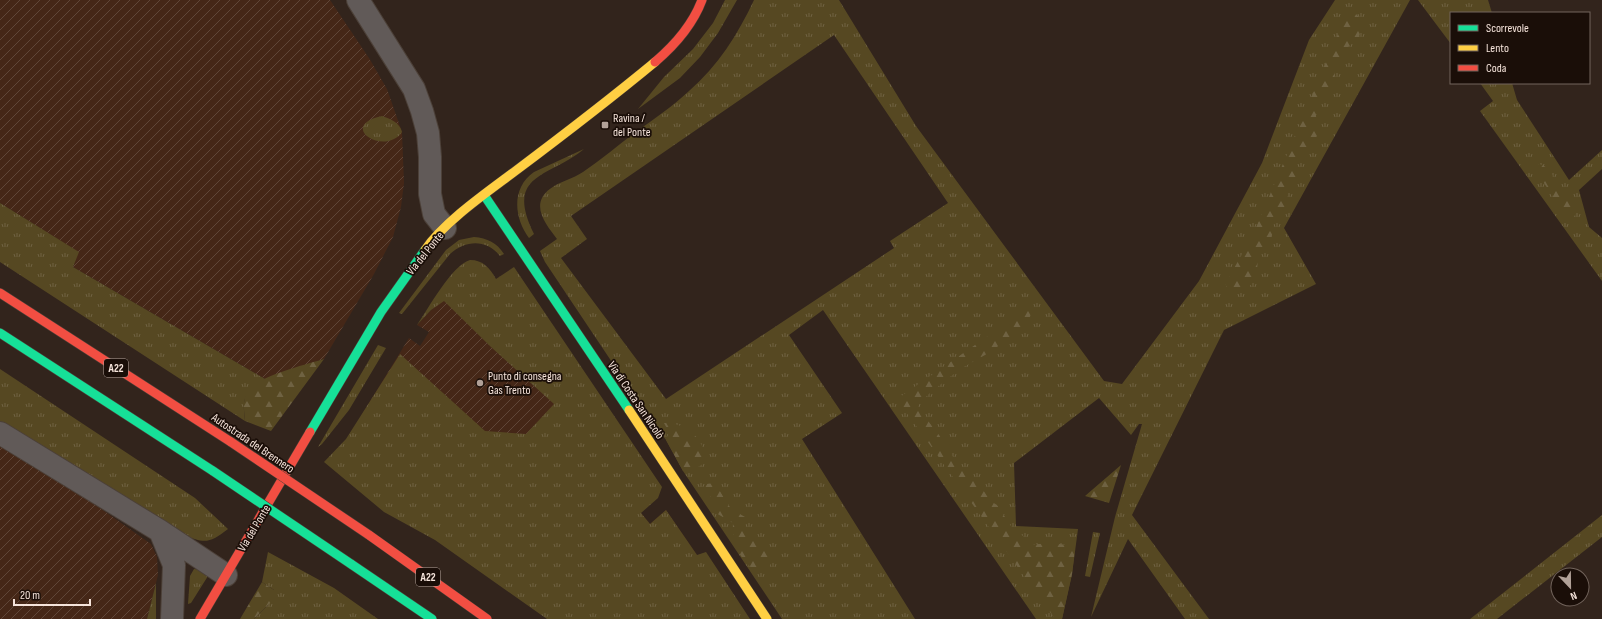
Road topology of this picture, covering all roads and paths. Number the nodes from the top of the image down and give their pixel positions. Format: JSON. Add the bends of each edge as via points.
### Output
{"nodes":[{"id":1,"x":358,"y":0,"type":"edge"},
{"id":2,"x":702,"y":0,"type":"edge"},
{"id":3,"x":484,"y":195,"type":"junction"},
{"id":4,"x":445,"y":228,"type":"junction"},
{"id":5,"x":0,"y":293,"type":"edge"},
{"id":6,"x":0,"y":332,"type":"edge"},
{"id":7,"x":0,"y":433,"type":"edge"},
{"id":8,"x":160,"y":531,"type":"junction"},
{"id":9,"x":226,"y":575,"type":"junction"},
{"id":10,"x":172,"y":619,"type":"edge"},
{"id":11,"x":200,"y":619,"type":"edge"},
{"id":12,"x":432,"y":619,"type":"edge"},
{"id":13,"x":487,"y":619,"type":"edge"},
{"id":14,"x":767,"y":619,"type":"edge"}],
"edges":[{"from":1,"to":4,"type":"street","via":[[414,89],[428,133],[430,194],[434,214]]},
{"from":2,"to":3,"type":"main road","name":"Via del Ponte","via":[[698,11],[680,37],[662,56],[617,94]]},
{"from":3,"to":4,"type":"main road","name":"Via del Ponte"},
{"from":3,"to":14,"type":"main road","name":"Via di Costa San Nicolò"},
{"from":4,"to":9,"type":"main road","name":"Via del Ponte","via":[[429,244],[381,312]]},
{"from":5,"to":13,"type":"main road","name":"Autostrada del Brennero","number":"A22","bridge":true,"via":[[370,535]]},
{"from":6,"to":12,"type":"main road","bridge":true,"via":[[213,471]]},
{"from":7,"to":8,"type":"street"},
{"from":8,"to":9,"type":"street"},
{"from":8,"to":10,"type":"street","via":[[174,565]]},
{"from":9,"to":11,"type":"main road","name":"Via del Ponte"}]}
